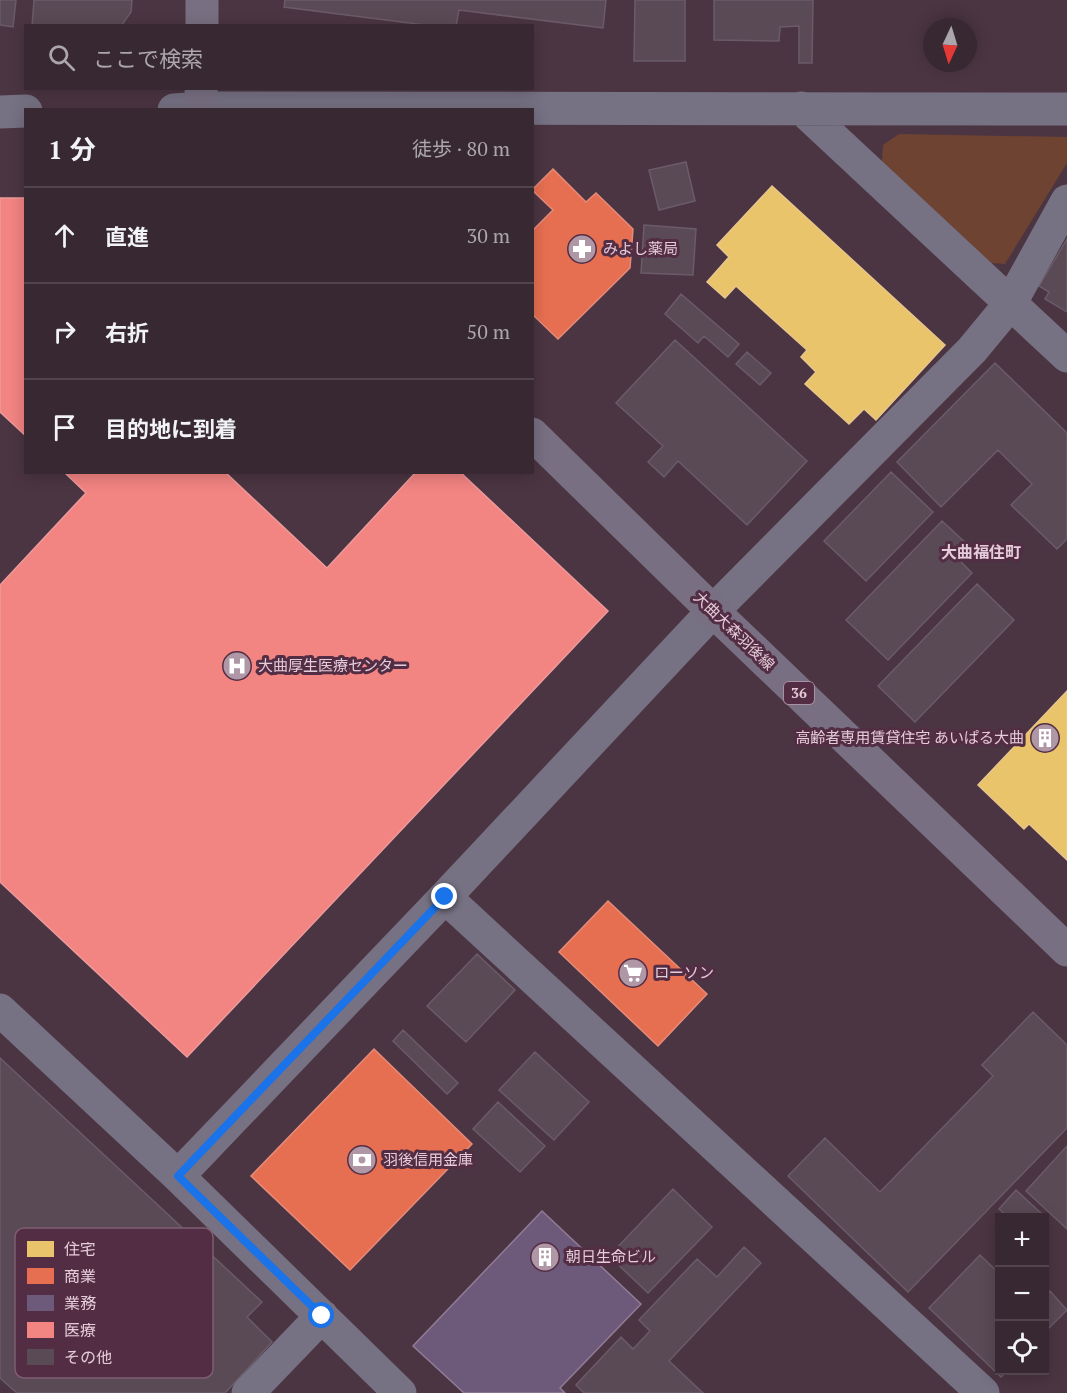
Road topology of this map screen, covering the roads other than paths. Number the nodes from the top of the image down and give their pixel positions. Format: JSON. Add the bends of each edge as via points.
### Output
{"nodes":[{"id":1,"x":202,"y":0,"type":"edge"},
{"id":2,"x":202,"y":24,"type":"edge"},
{"id":3,"x":194,"y":104,"type":"edge"},
{"id":4,"x":801,"y":108,"type":"junction"},
{"id":5,"x":1067,"y":109,"type":"edge"},
{"id":6,"x":24,"y":111,"type":"edge"},
{"id":7,"x":0,"y":112,"type":"edge"},
{"id":8,"x":1067,"y":201,"type":"edge"},
{"id":9,"x":1011,"y":304,"type":"junction"},
{"id":10,"x":1067,"y":356,"type":"edge"},
{"id":11,"x":534,"y":436,"type":"edge"},
{"id":12,"x":712,"y":610,"type":"junction"},
{"id":13,"x":445,"y":897,"type":"junction"},
{"id":14,"x":1067,"y":950,"type":"edge"},
{"id":15,"x":0,"y":1010,"type":"edge"},
{"id":16,"x":178,"y":1176,"type":"junction"},
{"id":17,"x":322,"y":1316,"type":"junction"},
{"id":18,"x":248,"y":1393,"type":"edge"},
{"id":19,"x":400,"y":1393,"type":"edge"},
{"id":20,"x":984,"y":1393,"type":"edge"}],
"edges":[{"from":1,"to":2,"type":"main road"},
{"from":3,"to":4,"type":"street"},
{"from":4,"to":5,"type":"street"},
{"from":4,"to":9,"type":"street"},
{"from":6,"to":7,"type":"street"},
{"from":8,"to":9,"type":"street"},
{"from":9,"to":10,"type":"street"},
{"from":9,"to":12,"type":"street","via":[[972,350]]},
{"from":11,"to":12,"type":"main road","name":"大曲大森羽後線","number":"36"},
{"from":12,"to":13,"type":"street"},
{"from":12,"to":14,"type":"main road","name":"大曲大森羽後線","number":"36"},
{"from":13,"to":16,"type":"street"},
{"from":13,"to":20,"type":"street"},
{"from":15,"to":16,"type":"street"},
{"from":16,"to":17,"type":"street"},
{"from":17,"to":18,"type":"street"},
{"from":17,"to":19,"type":"street"}]}
